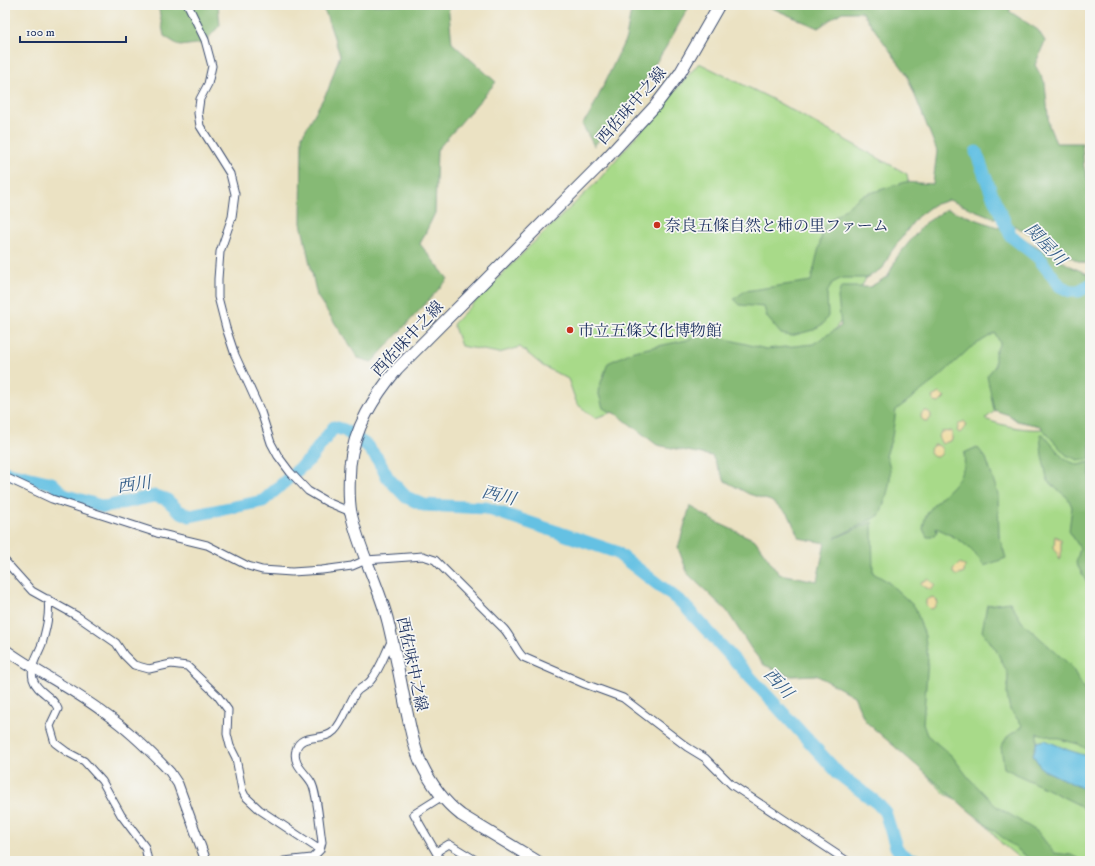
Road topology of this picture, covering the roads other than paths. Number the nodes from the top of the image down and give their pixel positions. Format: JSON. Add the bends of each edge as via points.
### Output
{"nodes":[{"id":1,"x":188,"y":5,"type":"edge"},
{"id":2,"x":719,"y":5,"type":"edge"},
{"id":3,"x":5,"y":477,"type":"edge"},
{"id":4,"x":351,"y":512,"type":"junction"},
{"id":5,"x":366,"y":560,"type":"junction"},
{"id":6,"x":5,"y":561,"type":"edge"},
{"id":7,"x":48,"y":599,"type":"junction"},
{"id":8,"x":392,"y":640,"type":"junction"},
{"id":9,"x":5,"y":649,"type":"edge"},
{"id":10,"x":31,"y":668,"type":"junction"},
{"id":11,"x":441,"y":797,"type":"junction"},
{"id":12,"x":320,"y":850,"type":"junction"},
{"id":13,"x":436,"y":852,"type":"junction"},
{"id":14,"x":148,"y":861,"type":"edge"},
{"id":15,"x":206,"y":861,"type":"edge"},
{"id":16,"x":284,"y":861,"type":"edge"},
{"id":17,"x":441,"y":861,"type":"edge"},
{"id":18,"x":477,"y":861,"type":"edge"},
{"id":19,"x":537,"y":861,"type":"edge"},
{"id":20,"x":847,"y":861,"type":"edge"}],
"edges":[{"from":1,"to":4,"type":"street","via":[[205,40],[212,66],[208,84],[200,99],[200,126],[230,174],[235,194],[232,217],[220,252],[218,279],[218,297],[226,328],[278,456],[308,491]]},
{"from":2,"to":4,"type":"main road","name":"西佐味中之線","via":[[684,67],[655,106],[601,164],[397,368],[371,404],[353,445],[349,488]]},
{"from":3,"to":5,"type":"street","via":[[52,499],[157,534],[207,546],[262,570],[322,570],[352,566]]},
{"from":4,"to":5,"type":"main road","name":"西佐味中之線"},
{"from":5,"to":8,"type":"main road","name":"西佐味中之線","via":[[378,589]]},
{"from":5,"to":20,"type":"street","via":[[422,556],[435,560],[504,629],[523,657],[623,698],[705,758],[732,786]]},
{"from":6,"to":7,"type":"street","via":[[32,590]]},
{"from":7,"to":10,"type":"street","via":[[50,613]]},
{"from":7,"to":12,"type":"street","via":[[116,643],[134,665],[149,669],[171,664],[187,666],[217,695],[228,710],[227,734],[245,796],[260,810]]},
{"from":8,"to":11,"type":"main road","name":"西佐味中之線","via":[[413,741],[420,762]]},
{"from":8,"to":12,"type":"street","via":[[378,671],[370,682],[356,692],[335,730],[329,736],[306,739],[299,743],[296,750],[295,758],[299,767],[312,783],[322,842]]},
{"from":9,"to":10,"type":"street"},
{"from":10,"to":14,"type":"street","via":[[34,680],[41,691],[51,697],[58,708],[50,726],[55,743],[84,761],[102,781],[121,815],[145,847]]},
{"from":10,"to":15,"type":"street","via":[[108,715],[170,772],[178,784]]},
{"from":11,"to":13,"type":"street","via":[[414,814]]},
{"from":11,"to":19,"type":"main road","name":"西佐味中之線","via":[[461,815]]},
{"from":12,"to":16,"type":"street","via":[[312,858]]},
{"from":13,"to":17,"type":"street"},
{"from":13,"to":18,"type":"street","via":[[449,844]]}]}
